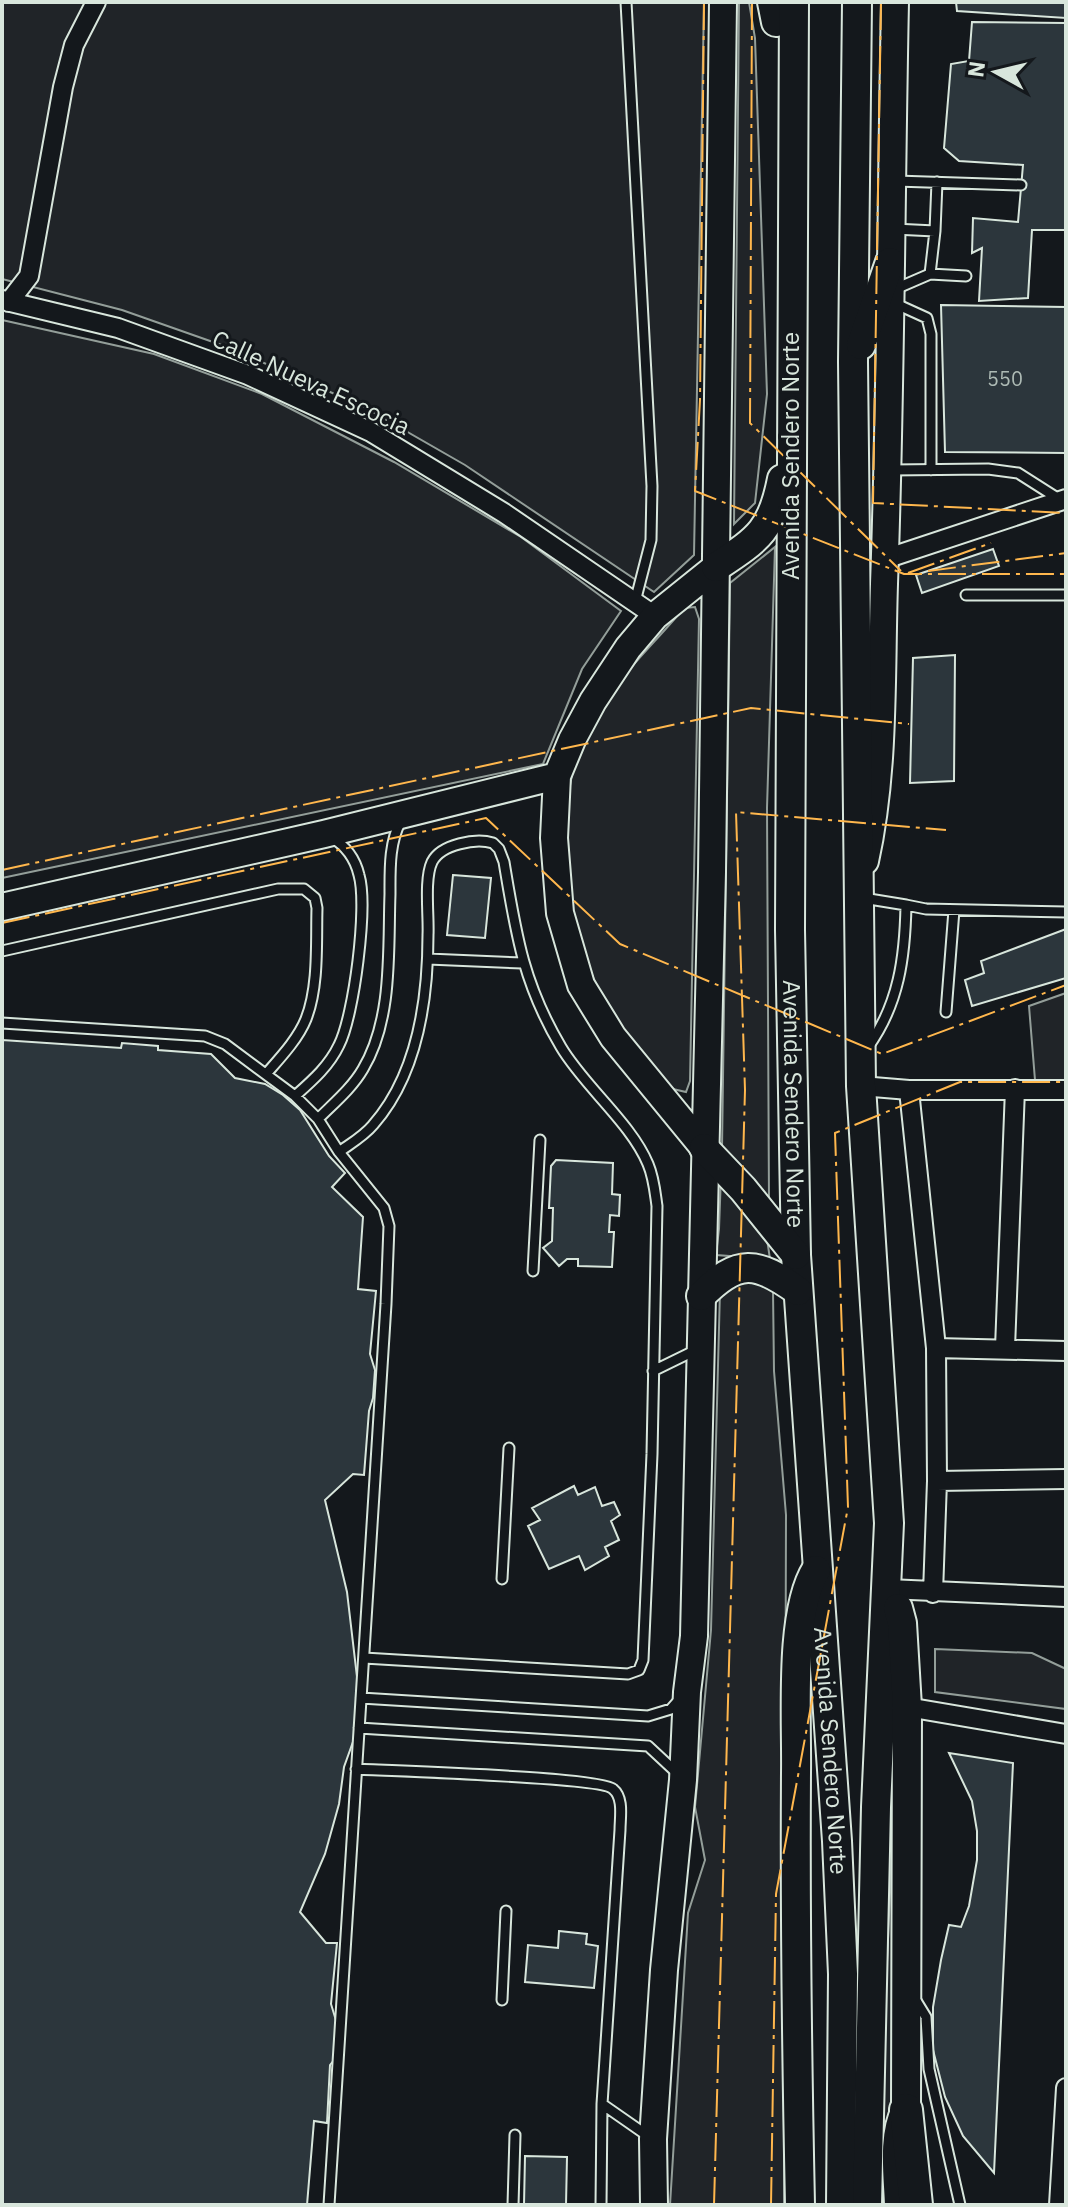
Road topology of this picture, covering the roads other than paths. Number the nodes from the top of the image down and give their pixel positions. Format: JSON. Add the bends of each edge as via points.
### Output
{"nodes":[{"id":1,"x":96,"y":2,"type":"edge"},
{"id":2,"x":626,"y":2,"type":"edge"},
{"id":3,"x":723,"y":2,"type":"edge"},
{"id":4,"x":840,"y":2,"type":"edge"},
{"id":5,"x":857,"y":2,"type":"edge"},
{"id":6,"x":873,"y":2,"type":"edge"},
{"id":7,"x":895,"y":2,"type":"edge"},
{"id":8,"x":780,"y":7,"type":"edge"},
{"id":9,"x":856,"y":72,"type":"junction"},
{"id":10,"x":891,"y":181,"type":"junction"},
{"id":11,"x":937,"y":182,"type":"junction"},
{"id":12,"x":1021,"y":185,"type":"dead end"},
{"id":13,"x":891,"y":229,"type":"junction"},
{"id":14,"x":935,"y":231,"type":"junction"},
{"id":15,"x":890,"y":262,"type":"junction"},
{"id":16,"x":930,"y":274,"type":"junction"},
{"id":17,"x":966,"y":276,"type":"dead end"},
{"id":18,"x":890,"y":296,"type":"junction"},
{"id":19,"x":6,"y":301,"type":"edge"},
{"id":20,"x":853,"y":365,"type":"junction"},
{"id":21,"x":791,"y":379,"type":"junction"},
{"id":22,"x":886,"y":470,"type":"junction"},
{"id":23,"x":931,"y":470,"type":"junction"},
{"id":24,"x":1064,"y":500,"type":"edge"},
{"id":25,"x":885,"y":559,"type":"junction"},
{"id":26,"x":716,"y":567,"type":"junction"},
{"id":27,"x":966,"y":595,"type":"dead end"},
{"id":28,"x":1066,"y":595,"type":"edge"},
{"id":29,"x":645,"y":609,"type":"junction"},
{"id":30,"x":557,"y":776,"type":"junction"},
{"id":31,"x":412,"y":811,"type":"junction"},
{"id":32,"x":324,"y":834,"type":"junction"},
{"id":33,"x":858,"y":894,"type":"junction"},
{"id":34,"x":906,"y":905,"type":"junction"},
{"id":35,"x":2,"y":907,"type":"edge"},
{"id":36,"x":954,"y":910,"type":"junction"},
{"id":37,"x":1066,"y":912,"type":"edge"},
{"id":38,"x":2,"y":951,"type":"edge"},
{"id":39,"x":428,"y":959,"type":"junction"},
{"id":40,"x":522,"y":963,"type":"junction"},
{"id":41,"x":946,"y":1012,"type":"dead end"},
{"id":42,"x":2,"y":1023,"type":"edge"},
{"id":43,"x":862,"y":1056,"type":"junction"},
{"id":44,"x":266,"y":1074,"type":"junction"},
{"id":45,"x":861,"y":1086,"type":"junction"},
{"id":46,"x":1015,"y":1089,"type":"junction"},
{"id":47,"x":909,"y":1090,"type":"junction"},
{"id":48,"x":1066,"y":1090,"type":"edge"},
{"id":49,"x":295,"y":1096,"type":"junction"},
{"id":50,"x":318,"y":1119,"type":"junction"},
{"id":51,"x":540,"y":1140,"type":"dead end"},
{"id":52,"x":704,"y":1148,"type":"junction"},
{"id":53,"x":339,"y":1152,"type":"junction"},
{"id":54,"x":796,"y":1255,"type":"junction"},
{"id":55,"x":533,"y":1271,"type":"dead end"},
{"id":56,"x":798,"y":1291,"type":"junction"},
{"id":57,"x":701,"y":1296,"type":"junction"},
{"id":58,"x":701,"y":1348,"type":"junction"},
{"id":59,"x":936,"y":1348,"type":"junction"},
{"id":60,"x":1005,"y":1348,"type":"junction"},
{"id":61,"x":1066,"y":1351,"type":"edge"},
{"id":62,"x":653,"y":1371,"type":"junction"},
{"id":63,"x":509,"y":1448,"type":"dead end"},
{"id":64,"x":1066,"y":1479,"type":"edge"},
{"id":65,"x":937,"y":1481,"type":"junction"},
{"id":66,"x":819,"y":1566,"type":"junction"},
{"id":67,"x":502,"y":1579,"type":"dead end"},
{"id":68,"x":888,"y":1590,"type":"junction"},
{"id":69,"x":933,"y":1593,"type":"junction"},
{"id":70,"x":1066,"y":1597,"type":"edge"},
{"id":71,"x":364,"y":1658,"type":"junction"},
{"id":72,"x":687,"y":1692,"type":"junction"},
{"id":73,"x":361,"y":1698,"type":"junction"},
{"id":74,"x":907,"y":1707,"type":"junction"},
{"id":75,"x":359,"y":1728,"type":"junction"},
{"id":76,"x":1066,"y":1734,"type":"edge"},
{"id":77,"x":356,"y":1769,"type":"junction"},
{"id":78,"x":683,"y":1780,"type":"junction"},
{"id":79,"x":506,"y":1911,"type":"dead end"},
{"id":80,"x":906,"y":1988,"type":"junction"},
{"id":81,"x":502,"y":2000,"type":"dead end"},
{"id":82,"x":1066,"y":2088,"type":"edge"},
{"id":83,"x":602,"y":2104,"type":"junction"},
{"id":84,"x":906,"y":2110,"type":"junction"},
{"id":85,"x":515,"y":2135,"type":"dead end"},
{"id":86,"x":653,"y":2139,"type":"junction"},
{"id":87,"x":329,"y":2205,"type":"edge"},
{"id":88,"x":513,"y":2205,"type":"edge"},
{"id":89,"x":601,"y":2205,"type":"edge"},
{"id":90,"x":654,"y":2205,"type":"edge"},
{"id":91,"x":800,"y":2205,"type":"edge"},
{"id":92,"x":841,"y":2205,"type":"edge"},
{"id":93,"x":867,"y":2205,"type":"edge"},
{"id":94,"x":899,"y":2205,"type":"edge"},
{"id":95,"x":916,"y":2205,"type":"edge"},
{"id":96,"x":960,"y":2205,"type":"edge"},
{"id":97,"x":1059,"y":2205,"type":"edge"}],
"edges":[{"from":1,"to":19,"type":"street","via":[[74,45],[63,87],[29,276]]},
{"from":2,"to":29,"type":"lane","via":[[652,486]]},
{"from":3,"to":26,"type":"street"},
{"from":4,"to":20,"type":"main road","via":[[836,279]]},
{"from":5,"to":9,"type":"main road","name":"Avenida Sendero Norte"},
{"from":6,"to":9,"type":"main road"},
{"from":7,"to":10,"type":"street"},
{"from":8,"to":21,"type":"main road","name":"Avenida Sendero Norte","via":[[793,79]]},
{"from":9,"to":20,"type":"main road","name":"Avenida Sendero Norte"},
{"from":10,"to":11,"type":"lane"},
{"from":10,"to":13,"type":"street"},
{"from":11,"to":12,"type":"lane"},
{"from":11,"to":14,"type":"lane"},
{"from":13,"to":14,"type":"lane"},
{"from":13,"to":15,"type":"street"},
{"from":14,"to":16,"type":"lane"},
{"from":15,"to":18,"type":"street"},
{"from":15,"to":20,"type":"main road"},
{"from":16,"to":17,"type":"lane"},
{"from":16,"to":18,"type":"lane"},
{"from":18,"to":22,"type":"street"},
{"from":18,"to":23,"type":"lane","via":[[927,318],[931,334]]},
{"from":19,"to":29,"type":"street","name":"Calle Nueva Escocia","via":[[147,338],[248,375],[371,432],[504,513]]},
{"from":20,"to":33,"type":"main road","name":"Avenida Sendero Norte"},
{"from":21,"to":26,"type":"main road","via":[[782,479],[770,520],[749,545]]},
{"from":21,"to":54,"type":"main road","name":"Avenida Sendero Norte","via":[[790,930]]},
{"from":22,"to":23,"type":"lane"},
{"from":22,"to":25,"type":"street"},
{"from":23,"to":24,"type":"lane","via":[[1018,473]]},
{"from":24,"to":25,"type":"street"},
{"from":25,"to":33,"type":"street","via":[[873,824]]},
{"from":26,"to":29,"type":"street"},
{"from":26,"to":52,"type":"street"},
{"from":27,"to":28,"type":"lane"},
{"from":29,"to":30,"type":"street"},
{"from":30,"to":31,"type":"street"},
{"from":30,"to":52,"type":"street","via":[[554,838],[560,913],[581,985],[613,1037]]},
{"from":31,"to":32,"type":"street"},
{"from":31,"to":50,"type":"lane","via":[[394,838],[384,1003],[372,1050],[354,1082]]},
{"from":32,"to":35,"type":"street"},
{"from":32,"to":49,"type":"lane","via":[[345,847],[359,872],[357,969],[350,1018],[339,1046],[321,1073]]},
{"from":33,"to":34,"type":"lane"},
{"from":33,"to":43,"type":"main road","name":"Avenida Sendero Norte"},
{"from":34,"to":36,"type":"lane"},
{"from":34,"to":43,"type":"lane","via":[[900,980],[891,1008]]},
{"from":36,"to":37,"type":"lane"},
{"from":36,"to":41,"type":"lane"},
{"from":38,"to":44,"type":"lane","via":[[278,889],[304,889],[317,908],[309,1006],[302,1026]]},
{"from":39,"to":40,"type":"lane"},
{"from":39,"to":40,"type":"lane","via":[[430,866],[441,851],[484,841],[496,845],[502,856]]},
{"from":39,"to":53,"type":"lane","via":[[421,1017],[398,1087],[372,1127]]},
{"from":40,"to":62,"type":"lane","via":[[562,1050],[639,1147],[654,1181]]},
{"from":42,"to":44,"type":"lane","via":[[205,1036]]},
{"from":43,"to":45,"type":"main road","name":"Avenida Sendero Norte"},
{"from":44,"to":49,"type":"lane"},
{"from":45,"to":47,"type":"street"},
{"from":45,"to":68,"type":"main road","name":"Avenida Sendero Norte","via":[[889,1523]]},
{"from":46,"to":47,"type":"street"},
{"from":46,"to":48,"type":"street"},
{"from":46,"to":60,"type":"street"},
{"from":47,"to":59,"type":"street"},
{"from":49,"to":50,"type":"lane"},
{"from":50,"to":53,"type":"lane"},
{"from":51,"to":55,"type":"lane"},
{"from":52,"to":54,"type":"main road"},
{"from":52,"to":57,"type":"street"},
{"from":53,"to":71,"type":"lane","via":[[384,1208],[389,1226]]},
{"from":54,"to":56,"type":"main road","name":"Avenida Sendero Norte"},
{"from":56,"to":57,"type":"main road","via":[[758,1268],[741,1267],[719,1277]]},
{"from":56,"to":66,"type":"main road","name":"Avenida Sendero Norte"},
{"from":57,"to":58,"type":"street"},
{"from":58,"to":62,"type":"lane"},
{"from":58,"to":72,"type":"street","via":[[694,1636]]},
{"from":59,"to":60,"type":"street"},
{"from":59,"to":65,"type":"street"},
{"from":60,"to":61,"type":"street"},
{"from":62,"to":71,"type":"lane","via":[[645,1629],[639,1670],[628,1674]]},
{"from":63,"to":67,"type":"lane"},
{"from":64,"to":65,"type":"street"},
{"from":65,"to":69,"type":"street"},
{"from":66,"to":91,"type":"main road","via":[[807,1583],[801,1607],[797,1693],[794,1952]]},
{"from":66,"to":92,"type":"main road","name":"Avenida Sendero Norte","via":[[843,1974]]},
{"from":68,"to":69,"type":"street"},
{"from":68,"to":74,"type":"main road","via":[[902,1623]]},
{"from":68,"to":93,"type":"main road","name":"Avenida Sendero Norte","via":[[876,1807]]},
{"from":69,"to":70,"type":"street"},
{"from":71,"to":73,"type":"lane"},
{"from":72,"to":73,"type":"lane","via":[[671,1709],[648,1716]]},
{"from":72,"to":78,"type":"street"},
{"from":73,"to":75,"type":"lane"},
{"from":74,"to":76,"type":"street"},
{"from":74,"to":80,"type":"main road"},
{"from":75,"to":77,"type":"lane"},
{"from":75,"to":78,"type":"lane","via":[[648,1746]]},
{"from":77,"to":83,"type":"lane","via":[[567,1780],[604,1783],[614,1789],[620,1800],[620,1830]]},
{"from":77,"to":87,"type":"lane"},
{"from":78,"to":86,"type":"street"},
{"from":79,"to":81,"type":"lane"},
{"from":80,"to":84,"type":"main road"},
{"from":80,"to":96,"type":"lane","via":[[926,2017],[929,2069]]},
{"from":82,"to":97,"type":"street"},
{"from":83,"to":86,"type":"lane"},
{"from":83,"to":89,"type":"lane"},
{"from":84,"to":94,"type":"main road","via":[[898,2138]]},
{"from":84,"to":95,"type":"highway"},
{"from":85,"to":88,"type":"lane"},
{"from":86,"to":90,"type":"street"}]}
